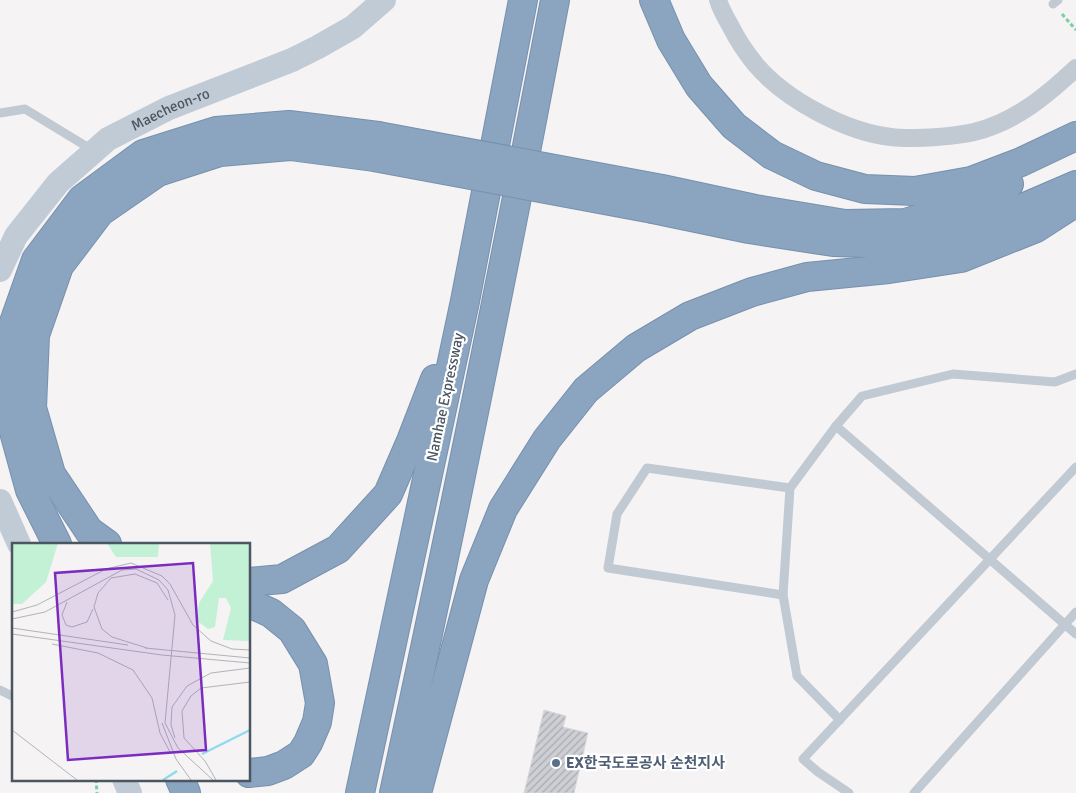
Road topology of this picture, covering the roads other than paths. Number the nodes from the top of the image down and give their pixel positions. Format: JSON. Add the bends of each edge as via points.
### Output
{"nodes":[{"id":1,"x":384,"y":0,"type":"edge"},
{"id":2,"x":523,"y":0,"type":"edge"},
{"id":3,"x":555,"y":0,"type":"edge"},
{"id":4,"x":654,"y":0,"type":"edge"},
{"id":5,"x":718,"y":0,"type":"edge"},
{"id":6,"x":1076,"y":68,"type":"edge"},
{"id":7,"x":0,"y":113,"type":"edge"},
{"id":8,"x":1076,"y":138,"type":"edge"},
{"id":9,"x":376,"y":146,"type":"junction"},
{"id":10,"x":94,"y":151,"type":"junction"},
{"id":11,"x":1076,"y":185,"type":"edge"},
{"id":12,"x":658,"y":199,"type":"junction"},
{"id":13,"x":1076,"y":202,"type":"edge"},
{"id":14,"x":0,"y":270,"type":"edge"},
{"id":15,"x":465,"y":301,"type":"junction"},
{"id":16,"x":1076,"y":374,"type":"edge"},
{"id":17,"x":836,"y":426,"type":"junction"},
{"id":18,"x":1076,"y":467,"type":"edge"},
{"id":19,"x":790,"y":488,"type":"junction"},
{"id":20,"x":0,"y":501,"type":"edge"},
{"id":21,"x":19,"y":543,"type":"edge"},
{"id":22,"x":56,"y":543,"type":"edge"},
{"id":23,"x":106,"y":543,"type":"edge"},
{"id":24,"x":990,"y":560,"type":"junction"},
{"id":25,"x":250,"y":582,"type":"edge"},
{"id":26,"x":783,"y":595,"type":"junction"},
{"id":27,"x":250,"y":602,"type":"edge"},
{"id":28,"x":1076,"y":612,"type":"edge"},
{"id":29,"x":1065,"y":624,"type":"junction"},
{"id":30,"x":1076,"y":634,"type":"edge"},
{"id":31,"x":0,"y":690,"type":"edge"},
{"id":32,"x":12,"y":696,"type":"edge"},
{"id":33,"x":840,"y":720,"type":"junction"},
{"id":34,"x":250,"y":773,"type":"edge"},
{"id":35,"x":124,"y":780,"type":"edge"},
{"id":36,"x":180,"y":780,"type":"edge"},
{"id":37,"x":130,"y":793,"type":"edge"},
{"id":38,"x":186,"y":793,"type":"edge"},
{"id":39,"x":360,"y":793,"type":"edge"},
{"id":40,"x":394,"y":793,"type":"edge"},
{"id":41,"x":417,"y":793,"type":"edge"},
{"id":42,"x":849,"y":793,"type":"edge"},
{"id":43,"x":914,"y":793,"type":"edge"}],
"edges":[{"from":1,"to":10,"type":"main road","name":"Maecheon-ro","via":[[354,27],[318,47],[169,108],[108,139]]},
{"from":2,"to":15,"type":"highway","name":"Namhae Expressway"},
{"from":3,"to":40,"type":"highway","name":"Namhae Expressway","via":[[507,251]]},
{"from":4,"to":8,"type":"highway","via":[[671,40],[698,86],[734,126],[772,155],[816,176],[864,189],[915,191],[971,181]]},
{"from":5,"to":6,"type":"street","via":[[737,38],[757,66],[783,90],[842,124],[891,137],[951,136],[999,124],[1015,117],[1051,91]]},
{"from":7,"to":10,"type":"lane","via":[[25,109]]},
{"from":8,"to":12,"type":"highway","via":[[1053,163],[961,206],[905,223],[845,224],[755,208]]},
{"from":9,"to":12,"type":"highway","bridge":true},
{"from":9,"to":22,"type":"highway","via":[[289,124],[216,131],[143,154],[82,199],[36,260],[11,332],[8,410],[30,490]]},
{"from":9,"to":23,"type":"highway","via":[[290,146],[220,152],[158,172],[100,212],[59,266],[35,335],[32,408],[51,474],[88,531]]},
{"from":10,"to":14,"type":"main road","name":"Maecheon-ro","via":[[58,183],[16,236]]},
{"from":11,"to":12,"type":"highway","via":[[972,230],[902,244],[833,242],[749,229]]},
{"from":13,"to":41,"type":"highway","via":[[1036,228],[961,258],[807,277],[743,295],[690,316],[636,348],[586,390],[547,439],[499,518],[474,580]]},
{"from":15,"to":25,"type":"highway","via":[[388,494],[338,549],[282,579]]},
{"from":15,"to":39,"type":"highway","name":"Namhae Expressway"},
{"from":16,"to":17,"type":"lane","via":[[1055,382],[953,374],[862,396]]},
{"from":17,"to":19,"type":"lane"},
{"from":17,"to":24,"type":"lane"},
{"from":18,"to":24,"type":"lane"},
{"from":19,"to":26,"type":"lane"},
{"from":19,"to":26,"type":"lane","via":[[647,468],[617,514],[608,568]]},
{"from":20,"to":21,"type":"main road"},
{"from":24,"to":29,"type":"lane"},
{"from":24,"to":33,"type":"lane"},
{"from":26,"to":33,"type":"lane","via":[[797,676]]},
{"from":27,"to":34,"type":"highway","via":[[271,613],[292,630],[314,664],[320,703],[317,722],[301,754],[268,771]]},
{"from":28,"to":29,"type":"lane"},
{"from":29,"to":30,"type":"lane"},
{"from":29,"to":43,"type":"lane"},
{"from":31,"to":32,"type":"lane"},
{"from":33,"to":42,"type":"lane","via":[[802,759]]},
{"from":35,"to":37,"type":"main road"},
{"from":36,"to":38,"type":"highway"}]}
